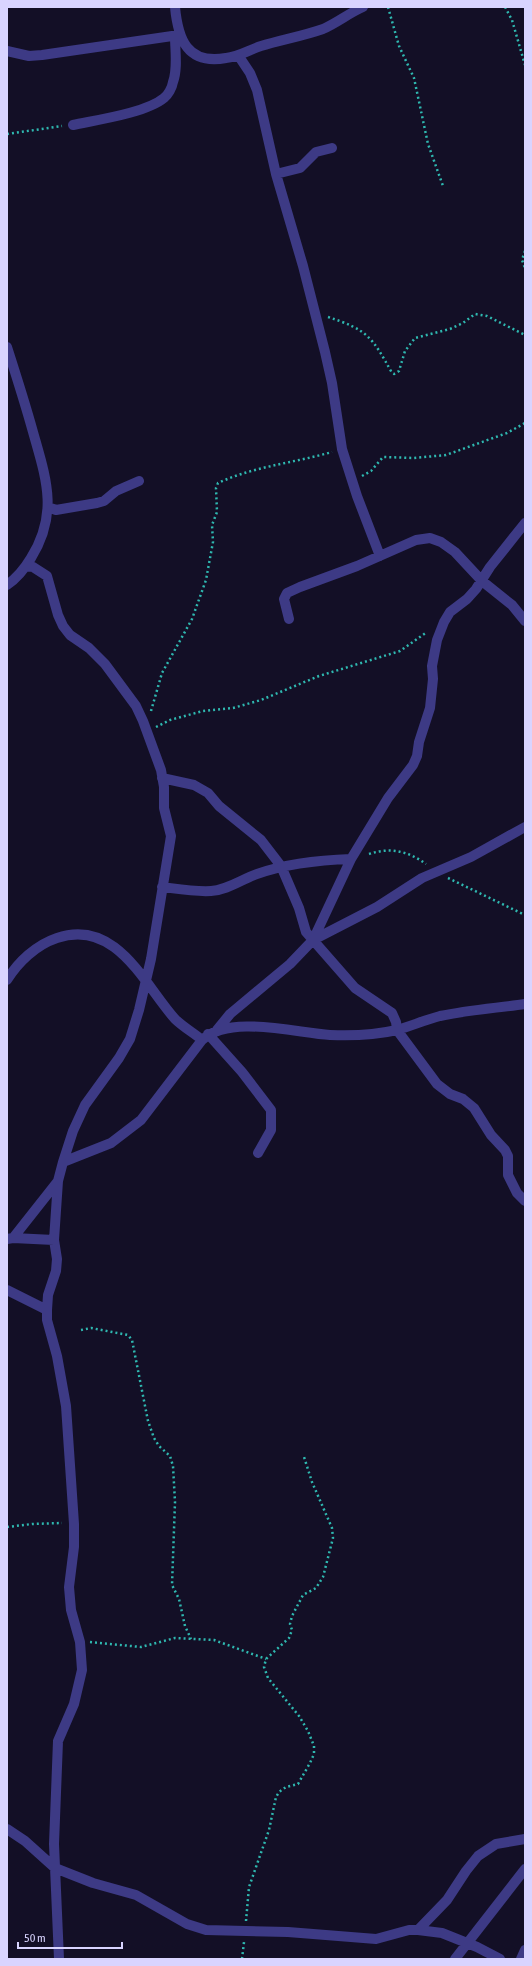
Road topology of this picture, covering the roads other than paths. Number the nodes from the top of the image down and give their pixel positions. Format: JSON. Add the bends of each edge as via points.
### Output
{"nodes":[{"id":1,"x":174,"y":7,"type":"edge"},
{"id":2,"x":363,"y":7,"type":"edge"},
{"id":3,"x":177,"y":36,"type":"junction"},
{"id":4,"x":7,"y":51,"type":"edge"},
{"id":5,"x":238,"y":55,"type":"junction"},
{"id":6,"x":73,"y":125,"type":"road end"},
{"id":7,"x":332,"y":148,"type":"dead end"},
{"id":8,"x":276,"y":174,"type":"junction"},
{"id":9,"x":7,"y":347,"type":"edge"},
{"id":10,"x":139,"y":481,"type":"dead end"},
{"id":11,"x":48,"y":507,"type":"junction"},
{"id":12,"x":525,"y":524,"type":"edge"},
{"id":13,"x":380,"y":556,"type":"junction"},
{"id":14,"x":26,"y":566,"type":"junction"},
{"id":15,"x":482,"y":581,"type":"junction"},
{"id":16,"x":7,"y":585,"type":"edge"},
{"id":17,"x":289,"y":619,"type":"dead end"},
{"id":18,"x":525,"y":621,"type":"edge"},
{"id":19,"x":162,"y":778,"type":"junction"},
{"id":20,"x":525,"y":827,"type":"edge"},
{"id":21,"x":351,"y":859,"type":"junction"},
{"id":22,"x":281,"y":866,"type":"junction"},
{"id":23,"x":162,"y":886,"type":"junction"},
{"id":24,"x":313,"y":940,"type":"junction"},
{"id":25,"x":146,"y":979,"type":"junction"},
{"id":26,"x":7,"y":980,"type":"edge"},
{"id":27,"x":525,"y":1004,"type":"edge"},
{"id":28,"x":397,"y":1030,"type":"junction"},
{"id":29,"x":209,"y":1035,"type":"junction"},
{"id":30,"x":258,"y":1153,"type":"dead end"},
{"id":31,"x":63,"y":1162,"type":"junction"},
{"id":32,"x":58,"y":1181,"type":"junction"},
{"id":33,"x":525,"y":1201,"type":"edge"},
{"id":34,"x":10,"y":1239,"type":"edge"},
{"id":35,"x":54,"y":1240,"type":"junction"},
{"id":36,"x":7,"y":1290,"type":"edge"},
{"id":37,"x":46,"y":1310,"type":"junction"},
{"id":38,"x":7,"y":1829,"type":"edge"},
{"id":39,"x":525,"y":1839,"type":"edge"},
{"id":40,"x":55,"y":1868,"type":"junction"},
{"id":41,"x":525,"y":1869,"type":"edge"},
{"id":42,"x":418,"y":1930,"type":"junction"},
{"id":43,"x":466,"y":1942,"type":"junction"},
{"id":44,"x":525,"y":1950,"type":"edge"},
{"id":45,"x":60,"y":1959,"type":"edge"},
{"id":46,"x":455,"y":1959,"type":"edge"},
{"id":47,"x":500,"y":1959,"type":"edge"},
{"id":48,"x":521,"y":1959,"type":"edge"}],
"edges":[{"from":1,"to":3,"type":"street"},
{"from":2,"to":5,"type":"street","via":[[324,28]]},
{"from":3,"to":4,"type":"street","via":[[42,55],[29,56]]},
{"from":3,"to":5,"type":"street","via":[[189,50],[199,56],[213,59]]},
{"from":3,"to":6,"type":"street","via":[[174,82],[166,97],[147,107],[114,117]]},
{"from":5,"to":8,"type":"street","via":[[257,90]]},
{"from":7,"to":8,"type":"street","via":[[316,152],[300,168]]},
{"from":8,"to":13,"type":"street","via":[[316,314],[332,382],[342,449]]},
{"from":9,"to":11,"type":"street","via":[[46,476]]},
{"from":10,"to":11,"type":"street","via":[[97,503],[56,510]]},
{"from":11,"to":14,"type":"street","via":[[41,542]]},
{"from":12,"to":15,"type":"street","via":[[490,567]]},
{"from":13,"to":15,"type":"street","via":[[416,540],[435,539],[455,552]]},
{"from":13,"to":17,"type":"street","via":[[287,593],[284,599]]},
{"from":14,"to":16,"type":"street"},
{"from":14,"to":19,"type":"street","via":[[34,567],[47,576],[63,626],[105,664],[136,706],[147,730]]},
{"from":15,"to":18,"type":"street","via":[[512,605]]},
{"from":15,"to":21,"type":"street","via":[[467,599],[450,612],[444,622],[437,640],[432,666],[434,679],[430,708],[413,765],[388,798]]},
{"from":19,"to":22,"type":"street","via":[[194,785],[208,793],[219,806],[261,840]]},
{"from":19,"to":23,"type":"street","via":[[164,808],[171,836]]},
{"from":20,"to":24,"type":"street","via":[[471,856],[422,878],[377,907]]},
{"from":21,"to":22,"type":"street"},
{"from":21,"to":24,"type":"street"},
{"from":22,"to":23,"type":"street","via":[[212,891]]},
{"from":22,"to":24,"type":"street","via":[[306,932]]},
{"from":23,"to":25,"type":"street"},
{"from":24,"to":28,"type":"street","via":[[355,988],[392,1013]]},
{"from":24,"to":29,"type":"street","via":[[290,964]]},
{"from":25,"to":26,"type":"street","via":[[108,942],[94,936],[80,935],[62,936],[48,941],[30,953]]},
{"from":25,"to":29,"type":"street","via":[[177,1021]]},
{"from":25,"to":31,"type":"street","via":[[130,1039],[85,1105]]},
{"from":27,"to":28,"type":"street","via":[[441,1016]]},
{"from":28,"to":29,"type":"street","via":[[347,1036],[265,1027]]},
{"from":28,"to":33,"type":"street","via":[[437,1084],[474,1108],[491,1135],[505,1150],[508,1156],[508,1175],[517,1193]]},
{"from":29,"to":30,"type":"street","via":[[271,1110],[271,1130]]},
{"from":29,"to":31,"type":"street","via":[[141,1120],[111,1143]]},
{"from":31,"to":32,"type":"street"},
{"from":32,"to":34,"type":"street"},
{"from":32,"to":35,"type":"street"},
{"from":34,"to":35,"type":"street"},
{"from":35,"to":37,"type":"street","via":[[56,1271]]},
{"from":36,"to":37,"type":"street"},
{"from":37,"to":40,"type":"street","via":[[66,1406],[74,1524],[69,1587],[71,1610],[80,1642],[82,1670],[74,1704],[58,1741]]},
{"from":38,"to":40,"type":"street","via":[[25,1841]]},
{"from":39,"to":42,"type":"street","via":[[496,1844],[478,1856],[447,1900]]},
{"from":40,"to":42,"type":"street","via":[[93,1883],[136,1895],[206,1930],[288,1932],[376,1939]]},
{"from":40,"to":45,"type":"street"},
{"from":41,"to":43,"type":"street"},
{"from":42,"to":43,"type":"street","via":[[442,1933]]},
{"from":43,"to":46,"type":"street"},
{"from":43,"to":47,"type":"street"},
{"from":44,"to":48,"type":"street"}]}
